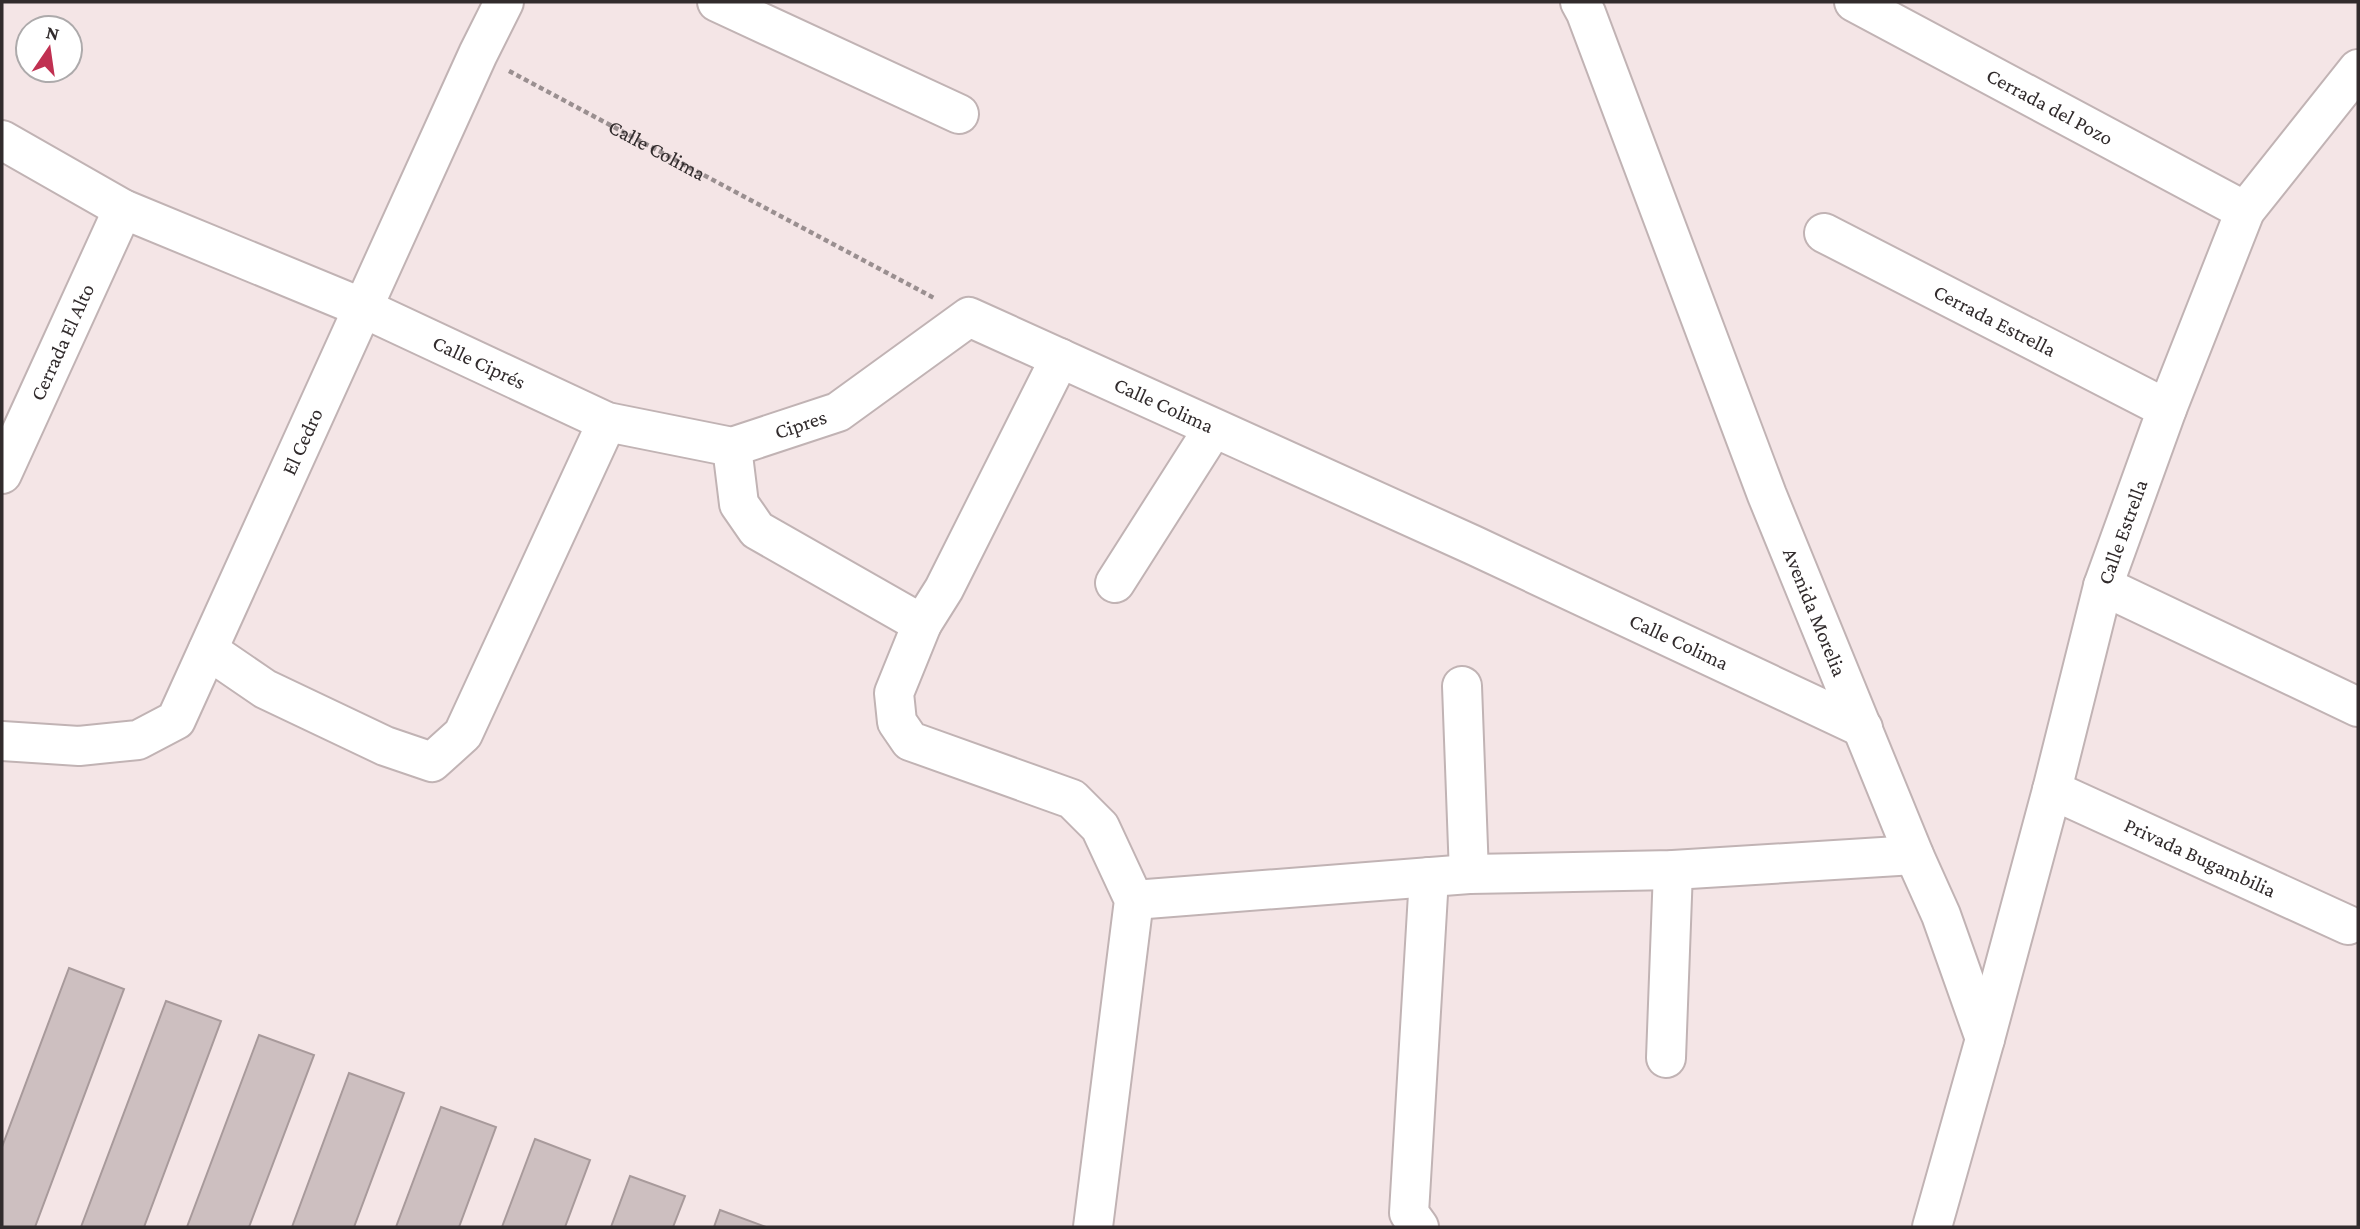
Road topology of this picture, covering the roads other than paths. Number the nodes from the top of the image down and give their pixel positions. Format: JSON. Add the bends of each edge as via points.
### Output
{"nodes":[{"id":1,"x":504,"y":2,"type":"edge"},
{"id":2,"x":717,"y":2,"type":"edge"},
{"id":3,"x":1580,"y":2,"type":"edge"},
{"id":4,"x":1854,"y":2,"type":"edge"},
{"id":5,"x":2358,"y":69,"type":"edge"},
{"id":6,"x":959,"y":114,"type":"dead end"},
{"id":7,"x":2,"y":140,"type":"edge"},
{"id":8,"x":122,"y":209,"type":"junction"},
{"id":9,"x":2245,"y":211,"type":"junction"},
{"id":10,"x":1824,"y":233,"type":"dead end"},
{"id":11,"x":363,"y":308,"type":"junction"},
{"id":12,"x":969,"y":317,"type":"joint"},
{"id":13,"x":1060,"y":358,"type":"junction"},
{"id":14,"x":2167,"y":409,"type":"junction"},
{"id":15,"x":607,"y":422,"type":"junction"},
{"id":16,"x":1213,"y":429,"type":"junction"},
{"id":17,"x":732,"y":447,"type":"junction"},
{"id":18,"x":2,"y":474,"type":"edge"},
{"id":19,"x":1115,"y":583,"type":"dead end"},
{"id":20,"x":2103,"y":586,"type":"junction"},
{"id":21,"x":922,"y":624,"type":"junction"},
{"id":22,"x":208,"y":650,"type":"junction"},
{"id":23,"x":1462,"y":686,"type":"dead end"},
{"id":24,"x":2358,"y":707,"type":"edge"},
{"id":25,"x":1863,"y":728,"type":"junction"},
{"id":26,"x":2,"y":741,"type":"edge"},
{"id":27,"x":2052,"y":790,"type":"junction"},
{"id":28,"x":1914,"y":855,"type":"junction"},
{"id":29,"x":1672,"y":870,"type":"junction"},
{"id":30,"x":1469,"y":874,"type":"junction"},
{"id":31,"x":1429,"y":877,"type":"junction"},
{"id":32,"x":1134,"y":900,"type":"junction"},
{"id":33,"x":2348,"y":925,"type":"dead end"},
{"id":34,"x":1985,"y":1039,"type":"junction"},
{"id":35,"x":1665,"y":1058,"type":"dead end"},
{"id":36,"x":1093,"y":1227,"type":"edge"},
{"id":37,"x":1419,"y":1227,"type":"edge"},
{"id":38,"x":1931,"y":1227,"type":"edge"}],
"edges":[{"from":1,"to":11,"type":"street","name":"El Cedro"},
{"from":2,"to":6,"type":"street"},
{"from":3,"to":25,"type":"street","name":"Avenida Morelia","via":[[1767,495]]},
{"from":4,"to":9,"type":"street","name":"Cerrada del Pozo"},
{"from":5,"to":9,"type":"street","name":"Calle Estrella"},
{"from":7,"to":8,"type":"street","name":"Calle Ciprés"},
{"from":8,"to":11,"type":"street","name":"Calle Ciprés"},
{"from":8,"to":18,"type":"street","name":"Cerrada El Alto"},
{"from":9,"to":14,"type":"street","name":"Calle Estrella"},
{"from":10,"to":14,"type":"street","name":"Cerrada Estrella"},
{"from":11,"to":15,"type":"street","name":"Calle Ciprés"},
{"from":11,"to":22,"type":"street","name":"El Cedro"},
{"from":12,"to":13,"type":"street","name":"Calle Colima"},
{"from":12,"to":17,"type":"street","name":"Cipres","via":[[838,412]]},
{"from":13,"to":16,"type":"street","name":"Calle Colima"},
{"from":13,"to":21,"type":"street"},
{"from":14,"to":20,"type":"street","name":"Calle Estrella"},
{"from":15,"to":17,"type":"street","name":"Cipres"},
{"from":15,"to":22,"type":"street","via":[[463,734],[432,762],[384,746],[265,689]]},
{"from":16,"to":19,"type":"street"},
{"from":16,"to":25,"type":"street","name":"Calle Colima"},
{"from":17,"to":21,"type":"street","via":[[740,505],[757,530]]},
{"from":20,"to":24,"type":"street"},
{"from":20,"to":27,"type":"street","name":"Calle Estrella"},
{"from":21,"to":32,"type":"street","via":[[894,693],[897,722],[910,741],[1072,799],[1100,827]]},
{"from":22,"to":26,"type":"street","name":"El Cedro","via":[[176,720],[138,740],[79,746]]},
{"from":23,"to":30,"type":"street"},
{"from":25,"to":28,"type":"street","name":"Avenida Morelia"},
{"from":27,"to":33,"type":"street","name":"Privada Bugambilia"},
{"from":27,"to":34,"type":"street","name":"Calle Estrella"},
{"from":28,"to":29,"type":"street"},
{"from":28,"to":34,"type":"street","name":"Avenida Morelia","via":[[1941,915]]},
{"from":29,"to":30,"type":"street"},
{"from":29,"to":35,"type":"street"},
{"from":30,"to":31,"type":"street"},
{"from":31,"to":32,"type":"street"},
{"from":31,"to":37,"type":"street","via":[[1409,1213]]},
{"from":32,"to":36,"type":"street"},
{"from":34,"to":38,"type":"street"}]}
